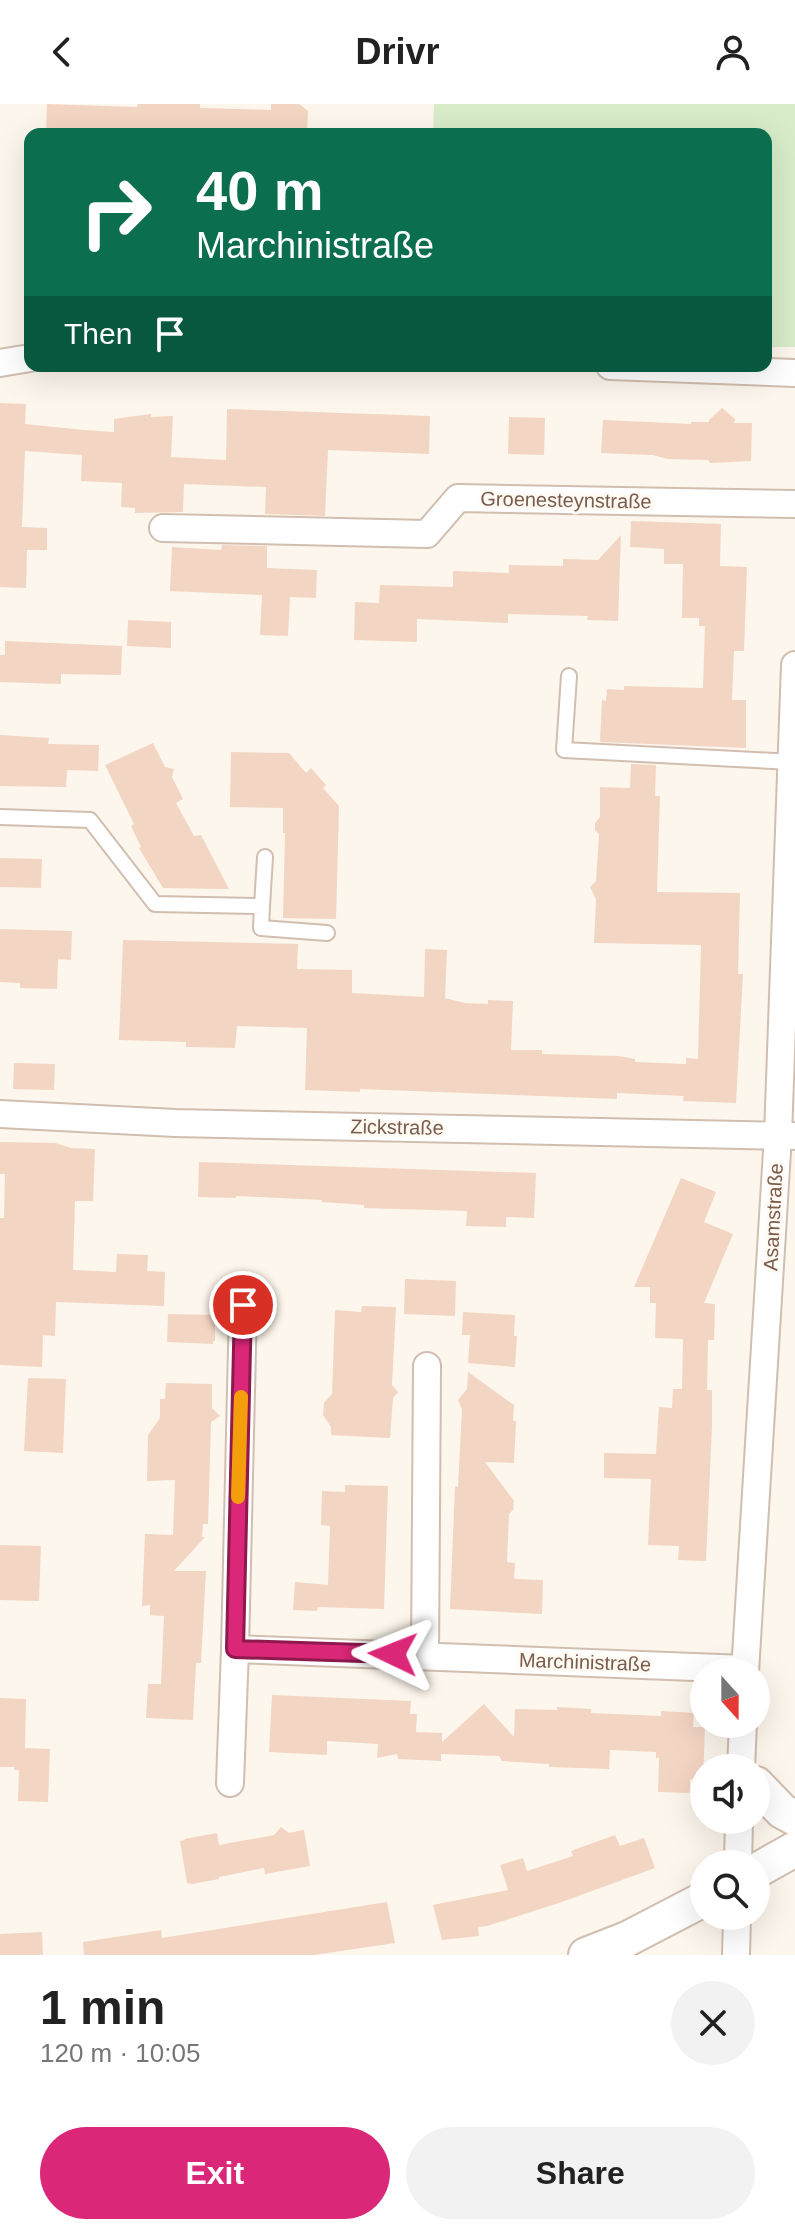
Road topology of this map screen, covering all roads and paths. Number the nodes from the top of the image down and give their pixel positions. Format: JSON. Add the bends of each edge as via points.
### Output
{"nodes":[{"id":1,"x":24,"y":359,"type":"edge"},
{"id":2,"x":0,"y":363,"type":"edge"},
{"id":3,"x":769,"y":372,"type":"edge"},
{"id":4,"x":795,"y":373,"type":"edge"},
{"id":5,"x":795,"y":504,"type":"edge"},
{"id":6,"x":163,"y":528,"type":"dead end"},
{"id":7,"x":795,"y":665,"type":"edge"},
{"id":8,"x":569,"y":676,"type":"dead end"},
{"id":9,"x":793,"y":762,"type":"junction"},
{"id":10,"x":0,"y":817,"type":"edge"},
{"id":11,"x":265,"y":857,"type":"dead end"},
{"id":12,"x":262,"y":906,"type":"junction"},
{"id":13,"x":327,"y":933,"type":"dead end"},
{"id":14,"x":0,"y":1114,"type":"edge"},
{"id":15,"x":786,"y":1135,"type":"edge"},
{"id":16,"x":243,"y":1305,"type":"dead end"},
{"id":17,"x":427,"y":1366,"type":"dead end"},
{"id":18,"x":235,"y":1649,"type":"junction"},
{"id":19,"x":425,"y":1655,"type":"junction"},
{"id":20,"x":746,"y":1658,"type":"edge"},
{"id":21,"x":690,"y":1667,"type":"edge"},
{"id":22,"x":230,"y":1783,"type":"dead end"},
{"id":23,"x":770,"y":1799,"type":"edge"},
{"id":24,"x":795,"y":1818,"type":"edge"},
{"id":25,"x":795,"y":1849,"type":"edge"},
{"id":26,"x":770,"y":1863,"type":"edge"},
{"id":27,"x":690,"y":1906,"type":"edge"},
{"id":28,"x":737,"y":1930,"type":"edge"},
{"id":29,"x":586,"y":1955,"type":"edge"},
{"id":30,"x":736,"y":1955,"type":"edge"}],
"edges":[{"from":1,"to":2,"type":"street"},
{"from":3,"to":4,"type":"street"},
{"from":5,"to":6,"type":"street","name":"Groenesteynstraße","via":[[458,498],[427,534]]},
{"from":7,"to":9,"type":"street","name":"Asamstraße"},
{"from":8,"to":9,"type":"lane","via":[[564,750]]},
{"from":9,"to":15,"type":"street","name":"Asamstraße"},
{"from":10,"to":12,"type":"lane","via":[[90,820],[155,904]]},
{"from":11,"to":12,"type":"lane"},
{"from":12,"to":13,"type":"lane","via":[[261,928]]},
{"from":14,"to":15,"type":"street","name":"Zickstraße","via":[[175,1123]]},
{"from":15,"to":20,"type":"street","name":"Asamstraße"},
{"from":16,"to":18,"type":"street"},
{"from":17,"to":19,"type":"street"},
{"from":18,"to":19,"type":"street","name":"Marchinistraße"},
{"from":18,"to":22,"type":"street"},
{"from":19,"to":21,"type":"street","name":"Marchinistraße"},
{"from":23,"to":24,"type":"street"},
{"from":25,"to":26,"type":"street"},
{"from":27,"to":29,"type":"street"},
{"from":28,"to":30,"type":"street"}]}
